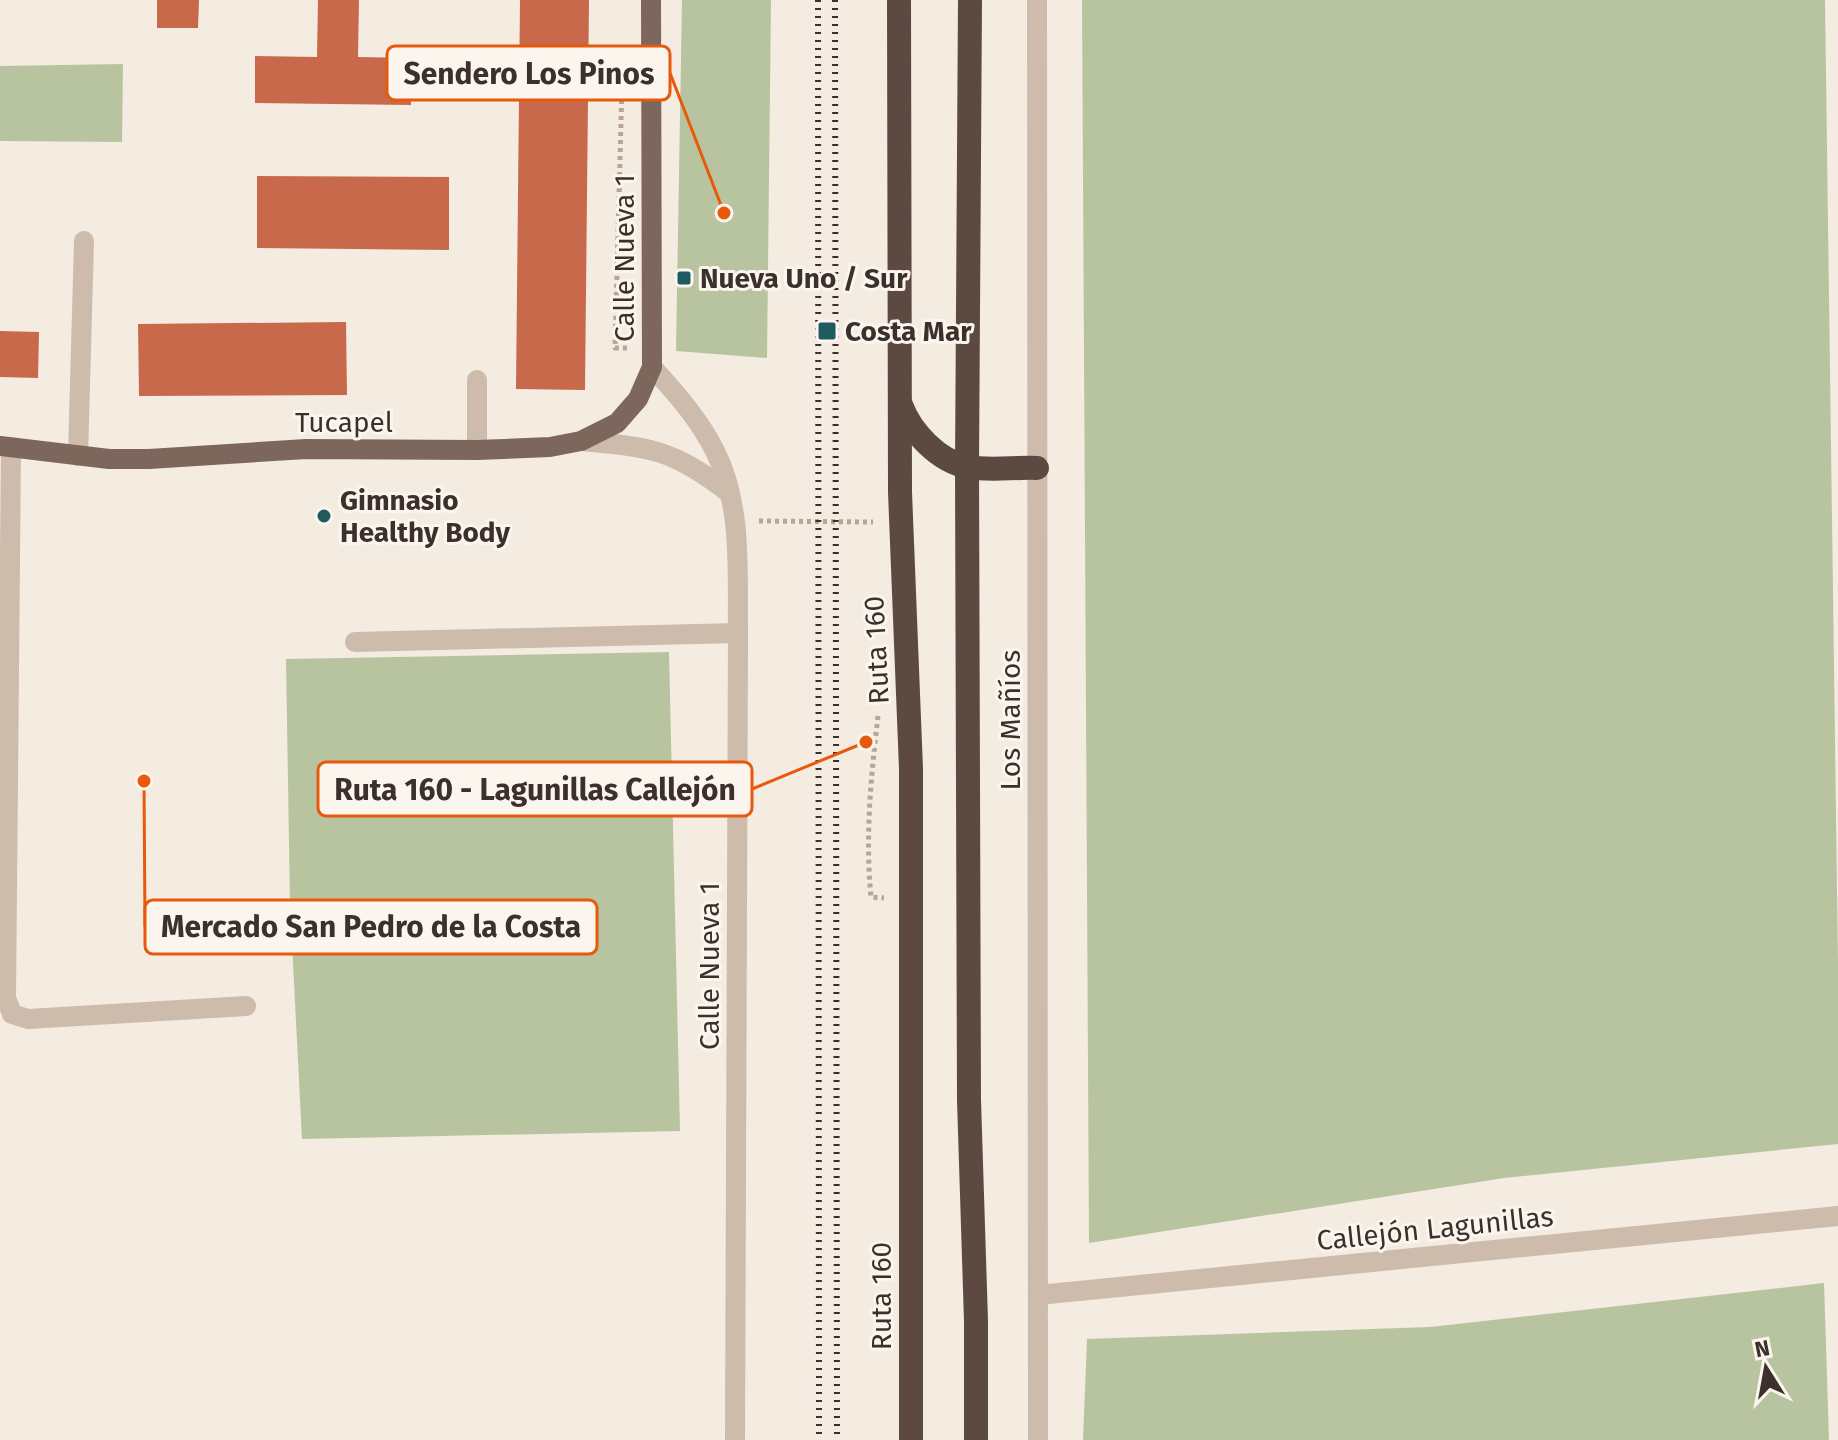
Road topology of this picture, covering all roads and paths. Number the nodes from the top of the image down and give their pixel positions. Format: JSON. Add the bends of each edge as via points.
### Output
{"nodes":[{"id":1,"x":651,"y":0,"type":"edge"},
{"id":2,"x":899,"y":0,"type":"edge"},
{"id":3,"x":970,"y":0,"type":"edge"},
{"id":4,"x":1037,"y":0,"type":"edge"},
{"id":5,"x":84,"y":241,"type":"dead end"},
{"id":6,"x":652,"y":367,"type":"junction"},
{"id":7,"x":477,"y":380,"type":"dead end"},
{"id":8,"x":899,"y":399,"type":"junction"},
{"id":9,"x":581,"y":441,"type":"junction"},
{"id":10,"x":6,"y":446,"type":"edge"},
{"id":11,"x":477,"y":450,"type":"junction"},
{"id":12,"x":78,"y":456,"type":"junction"},
{"id":13,"x":967,"y":467,"type":"junction"},
{"id":14,"x":1037,"y":468,"type":"junction"},
{"id":15,"x":729,"y":493,"type":"junction"},
{"id":16,"x":734,"y":521,"type":"junction"},
{"id":17,"x":873,"y":536,"type":"dead end"},
{"id":18,"x":738,"y":633,"type":"junction"},
{"id":19,"x":355,"y":642,"type":"dead end"},
{"id":20,"x":878,"y":702,"type":"dead end"},
{"id":21,"x":911,"y":902,"type":"junction"},
{"id":22,"x":246,"y":1006,"type":"dead end"},
{"id":23,"x":1838,"y":1216,"type":"edge"},
{"id":24,"x":1038,"y":1295,"type":"junction"},
{"id":25,"x":735,"y":1440,"type":"edge"},
{"id":26,"x":911,"y":1440,"type":"edge"},
{"id":27,"x":976,"y":1440,"type":"edge"},
{"id":28,"x":1038,"y":1440,"type":"edge"}],
"edges":[{"from":1,"to":6,"type":"main road","name":"Calle Nueva 1"},
{"from":2,"to":8,"type":"highway","name":"Ruta 160"},
{"from":3,"to":13,"type":"highway"},
{"from":4,"to":14,"type":"street","name":"Los Mañíos"},
{"from":5,"to":12,"type":"street"},
{"from":6,"to":9,"type":"main road","name":"Tucapel","via":[[638,399],[617,423]]},
{"from":6,"to":15,"type":"street","name":"Calle Nueva 1","via":[[704,432]]},
{"from":7,"to":11,"type":"street"},
{"from":8,"to":13,"type":"highway","via":[[925,442]]},
{"from":8,"to":21,"type":"highway","name":"Ruta 160"},
{"from":9,"to":11,"type":"main road","name":"Tucapel"},
{"from":9,"to":15,"type":"street","via":[[676,457]]},
{"from":10,"to":12,"type":"main road","name":"Tucapel"},
{"from":10,"to":22,"type":"street","via":[[6,998],[12,1014],[28,1019]]},
{"from":11,"to":12,"type":"main road","name":"Tucapel","via":[[306,449],[149,459]]},
{"from":13,"to":14,"type":"highway"},
{"from":13,"to":27,"type":"highway"},
{"from":14,"to":24,"type":"street","name":"Los Mañíos"},
{"from":15,"to":16,"type":"street","name":"Calle Nueva 1"},
{"from":16,"to":17,"type":"path","via":[[873,521]]},
{"from":16,"to":18,"type":"street","name":"Calle Nueva 1"},
{"from":18,"to":19,"type":"street"},
{"from":18,"to":25,"type":"street","name":"Calle Nueva 1"},
{"from":20,"to":21,"type":"path","via":[[869,782],[871,897]]},
{"from":21,"to":26,"type":"highway","name":"Ruta 160"},
{"from":23,"to":24,"type":"street","name":"Callejón Lagunillas"},
{"from":24,"to":28,"type":"street","name":"Los Mañíos"}]}
